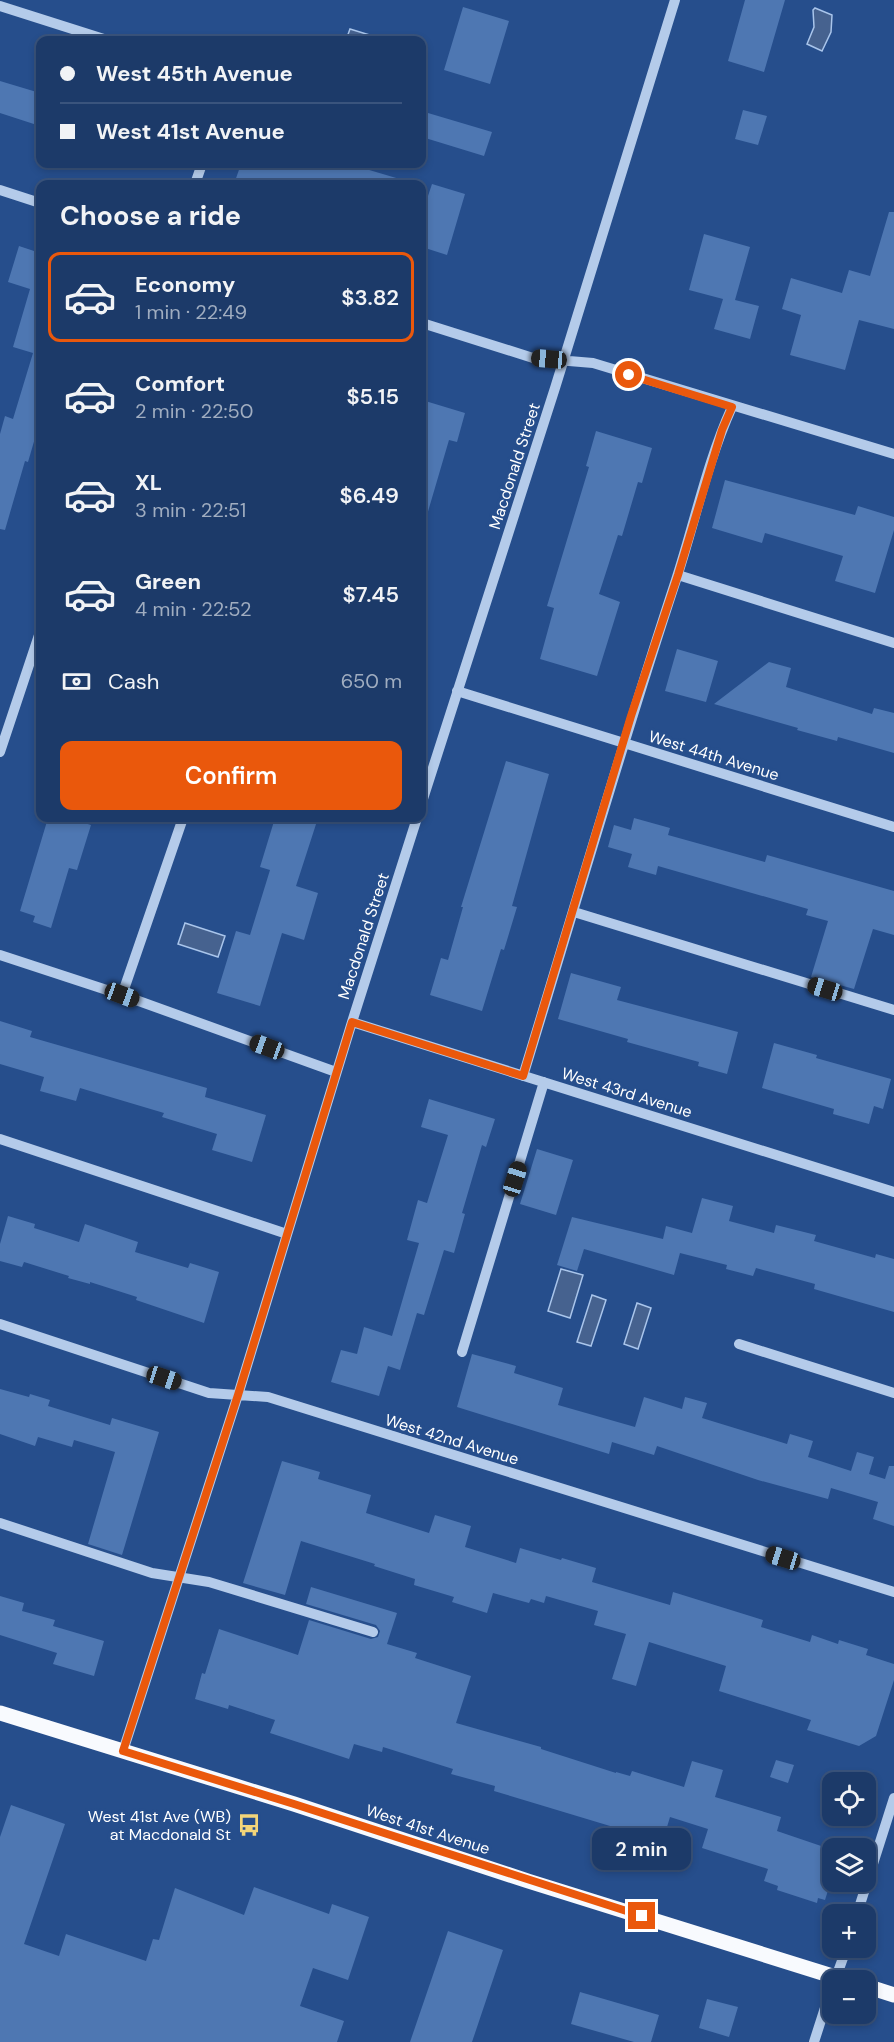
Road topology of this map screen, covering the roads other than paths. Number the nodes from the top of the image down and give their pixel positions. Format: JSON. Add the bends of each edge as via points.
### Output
{"nodes":[{"id":1,"x":675,"y":0,"type":"edge"},
{"id":2,"x":0,"y":6,"type":"edge"},
{"id":3,"x":94,"y":36,"type":"edge"},
{"id":4,"x":0,"y":190,"type":"edge"},
{"id":5,"x":36,"y":202,"type":"edge"},
{"id":6,"x":426,"y":324,"type":"edge"},
{"id":7,"x":564,"y":360,"type":"junction"},
{"id":8,"x":732,"y":407,"type":"junction"},
{"id":9,"x":894,"y":454,"type":"edge"},
{"id":10,"x":678,"y":575,"type":"junction"},
{"id":11,"x":894,"y":643,"type":"edge"},
{"id":12,"x":36,"y":644,"type":"edge"},
{"id":13,"x":457,"y":691,"type":"junction"},
{"id":14,"x":623,"y":743,"type":"junction"},
{"id":15,"x":0,"y":752,"type":"edge"},
{"id":16,"x":426,"y":789,"type":"edge"},
{"id":17,"x":182,"y":822,"type":"edge"},
{"id":18,"x":416,"y":822,"type":"edge"},
{"id":19,"x":894,"y":827,"type":"edge"},
{"id":20,"x":573,"y":912,"type":"junction"},
{"id":21,"x":0,"y":955,"type":"edge"},
{"id":22,"x":122,"y":995,"type":"junction"},
{"id":23,"x":894,"y":1010,"type":"edge"},
{"id":24,"x":352,"y":1022,"type":"junction"},
{"id":25,"x":336,"y":1072,"type":"junction"},
{"id":26,"x":523,"y":1076,"type":"junction"},
{"id":27,"x":544,"y":1082,"type":"junction"},
{"id":28,"x":0,"y":1139,"type":"edge"},
{"id":29,"x":894,"y":1192,"type":"edge"},
{"id":30,"x":287,"y":1234,"type":"junction"},
{"id":31,"x":0,"y":1324,"type":"edge"},
{"id":32,"x":738,"y":1344,"type":"dead end"},
{"id":33,"x":462,"y":1352,"type":"dead end"},
{"id":34,"x":894,"y":1393,"type":"edge"},
{"id":35,"x":238,"y":1395,"type":"junction"},
{"id":36,"x":0,"y":1523,"type":"edge"},
{"id":37,"x":179,"y":1578,"type":"junction"},
{"id":38,"x":894,"y":1593,"type":"edge"},
{"id":39,"x":373,"y":1632,"type":"dead end"},
{"id":40,"x":0,"y":1713,"type":"edge"},
{"id":41,"x":123,"y":1751,"type":"junction"},
{"id":42,"x":894,"y":1798,"type":"edge"},
{"id":43,"x":860,"y":1904,"type":"edge"},
{"id":44,"x":822,"y":1976,"type":"edge"},
{"id":45,"x":876,"y":1989,"type":"edge"},
{"id":46,"x":894,"y":1995,"type":"edge"},
{"id":47,"x":822,"y":2021,"type":"edge"},
{"id":48,"x":814,"y":2042,"type":"edge"}],
"edges":[{"from":1,"to":7,"type":"street","name":"Macdonald Street"},
{"from":2,"to":3,"type":"street"},
{"from":4,"to":5,"type":"street"},
{"from":6,"to":7,"type":"street","via":[[533,358]]},
{"from":7,"to":8,"type":"street","via":[[593,363]]},
{"from":7,"to":13,"type":"street","name":"Macdonald Street"},
{"from":8,"to":9,"type":"street"},
{"from":8,"to":10,"type":"street"},
{"from":10,"to":11,"type":"street"},
{"from":10,"to":14,"type":"street"},
{"from":12,"to":15,"type":"street"},
{"from":13,"to":14,"type":"street","name":"West 44th Avenue"},
{"from":13,"to":16,"type":"street","name":"Macdonald Street"},
{"from":14,"to":19,"type":"street","name":"West 44th Avenue"},
{"from":14,"to":20,"type":"street"},
{"from":17,"to":22,"type":"street"},
{"from":18,"to":24,"type":"street","name":"Macdonald Street"},
{"from":20,"to":23,"type":"street"},
{"from":20,"to":26,"type":"street"},
{"from":21,"to":22,"type":"street"},
{"from":22,"to":25,"type":"street"},
{"from":24,"to":25,"type":"street","name":"Macdonald Street"},
{"from":24,"to":26,"type":"street","name":"West 43rd Avenue"},
{"from":25,"to":30,"type":"street","name":"Macdonald Street"},
{"from":26,"to":27,"type":"street","name":"West 43rd Avenue"},
{"from":27,"to":29,"type":"street","name":"West 43rd Avenue"},
{"from":27,"to":33,"type":"street"},
{"from":28,"to":30,"type":"street"},
{"from":30,"to":35,"type":"street","name":"Macdonald Street"},
{"from":31,"to":35,"type":"street","name":"West 42nd Avenue","via":[[209,1393]]},
{"from":32,"to":34,"type":"street"},
{"from":35,"to":37,"type":"street","name":"Macdonald Street"},
{"from":35,"to":38,"type":"street","name":"West 42nd Avenue","via":[[268,1397]]},
{"from":36,"to":37,"type":"street","via":[[152,1574]]},
{"from":37,"to":39,"type":"street","via":[[209,1582]]},
{"from":37,"to":41,"type":"street","name":"Macdonald Street"},
{"from":40,"to":41,"type":"main road","name":"West 41st Avenue"},
{"from":41,"to":44,"type":"main road","name":"West 41st Avenue"},
{"from":42,"to":43,"type":"street"},
{"from":45,"to":46,"type":"main road"},
{"from":47,"to":48,"type":"street"}]}
